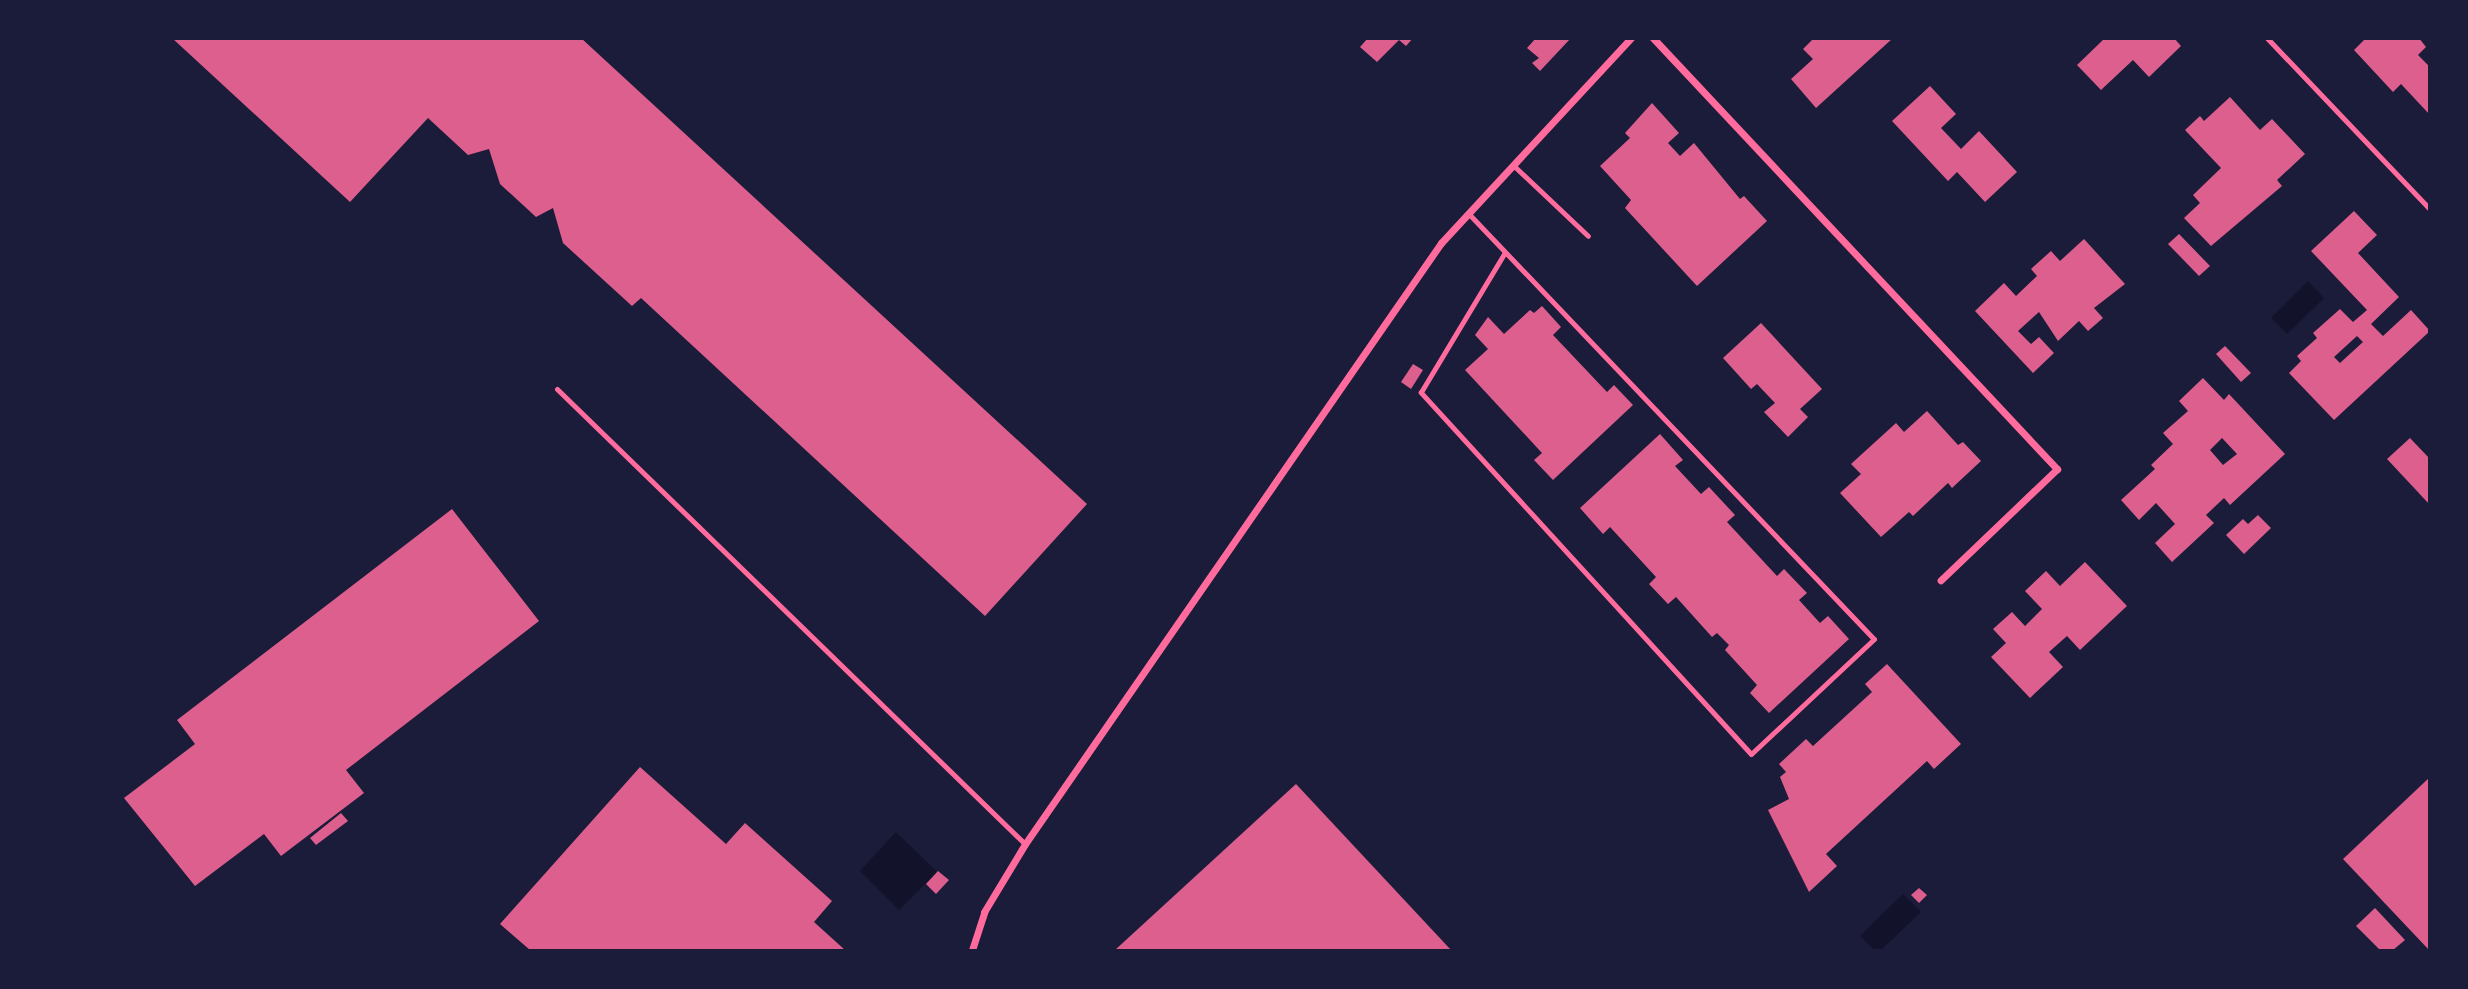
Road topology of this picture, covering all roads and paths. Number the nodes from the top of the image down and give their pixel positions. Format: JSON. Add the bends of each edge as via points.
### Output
{"nodes":[{"id":1,"x":1631,"y":38,"type":"edge"},
{"id":2,"x":1653,"y":38,"type":"edge"},
{"id":3,"x":2267,"y":38,"type":"edge"},
{"id":4,"x":1513,"y":165,"type":"junction"},
{"id":5,"x":2430,"y":209,"type":"edge"},
{"id":6,"x":1468,"y":213,"type":"junction"},
{"id":7,"x":1587,"y":236,"type":"dead end"},
{"id":8,"x":1504,"y":252,"type":"junction"},
{"id":9,"x":557,"y":389,"type":"dead end"},
{"id":10,"x":1941,"y":580,"type":"dead end"},
{"id":11,"x":1025,"y":844,"type":"junction"},
{"id":12,"x":972,"y":950,"type":"edge"}],
"edges":[{"from":1,"to":4,"type":"street"},
{"from":2,"to":10,"type":"street","via":[[2057,469]]},
{"from":3,"to":5,"type":"lane"},
{"from":4,"to":6,"type":"street"},
{"from":4,"to":7,"type":"lane"},
{"from":6,"to":8,"type":"lane"},
{"from":6,"to":11,"type":"street","via":[[1441,243]]},
{"from":8,"to":8,"type":"lane","via":[[1420,392],[1751,754],[1874,639]]},
{"from":9,"to":11,"type":"lane"},
{"from":11,"to":12,"type":"street","via":[[984,912]]}]}
